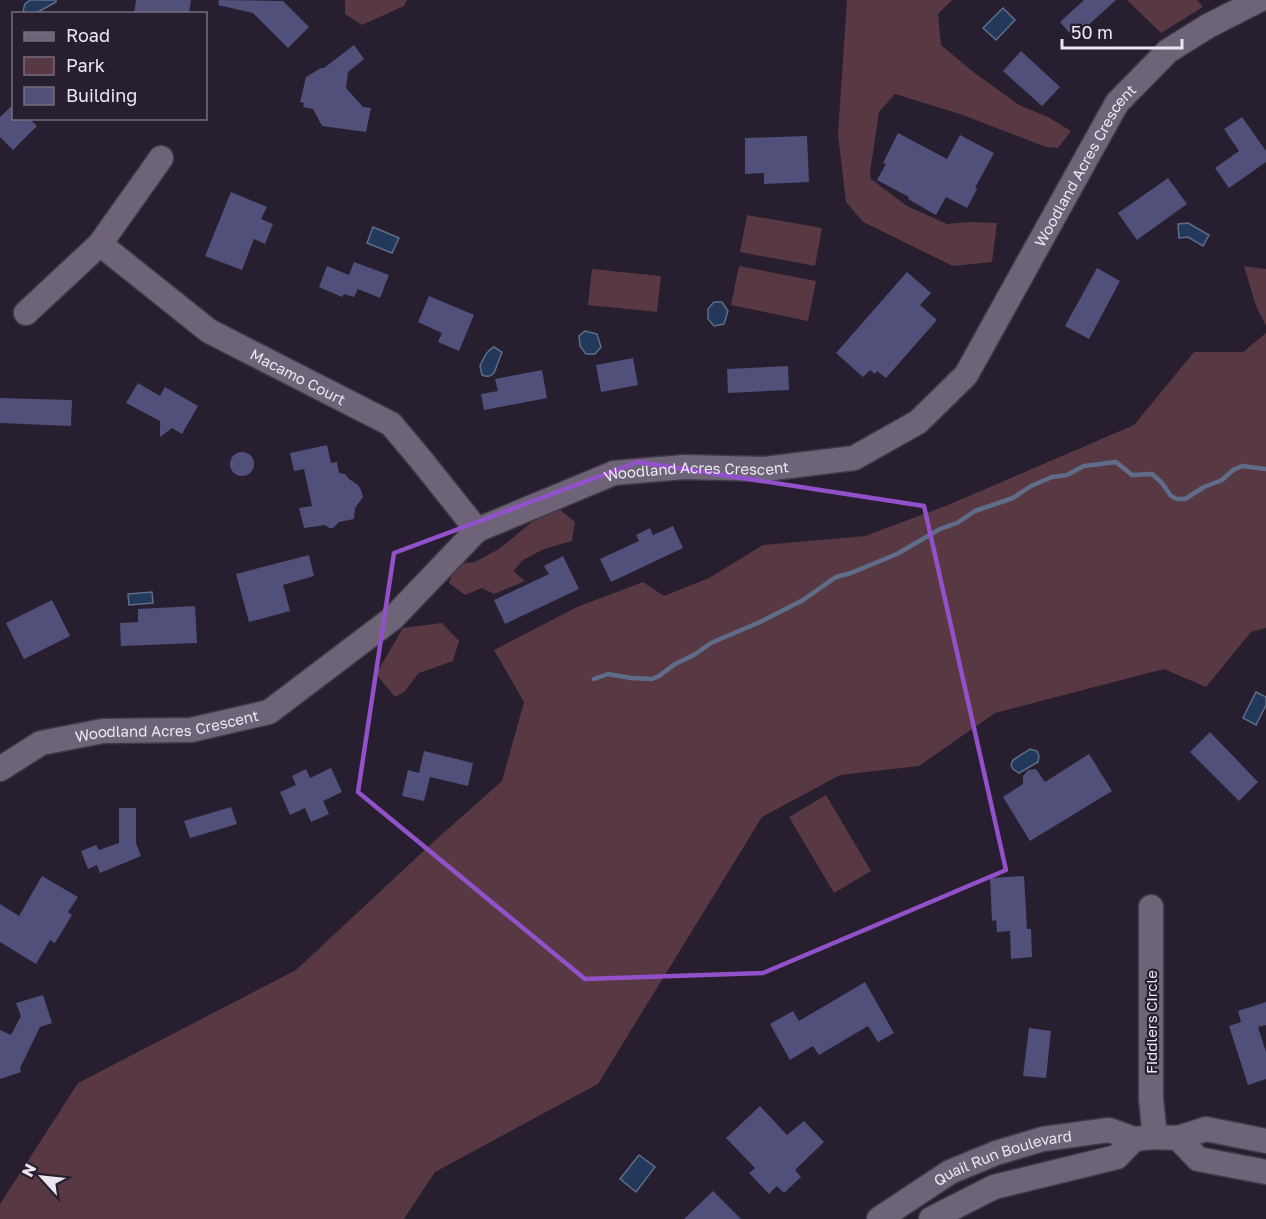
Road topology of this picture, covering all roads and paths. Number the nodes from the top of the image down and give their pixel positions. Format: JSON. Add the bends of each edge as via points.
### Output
{"nodes":[{"id":1,"x":1259,"y":0,"type":"edge"},
{"id":2,"x":161,"y":158,"type":"dead end"},
{"id":3,"x":100,"y":244,"type":"junction"},
{"id":4,"x":26,"y":313,"type":"dead end"},
{"id":5,"x":477,"y":530,"type":"junction"},
{"id":6,"x":0,"y":769,"type":"edge"},
{"id":7,"x":1150,"y":907,"type":"dead end"},
{"id":8,"x":1156,"y":1138,"type":"junction"},
{"id":9,"x":1266,"y":1141,"type":"edge"},
{"id":10,"x":1266,"y":1172,"type":"edge"},
{"id":11,"x":879,"y":1219,"type":"edge"},
{"id":12,"x":931,"y":1219,"type":"edge"}],
"edges":[{"from":1,"to":5,"type":"street","name":"Woodland Acres Crescent","via":[[1168,51],[1117,103],[966,375],[918,422],[854,458],[765,469],[684,467],[614,472]]},
{"from":2,"to":3,"type":"street"},
{"from":3,"to":4,"type":"street"},
{"from":3,"to":5,"type":"street","name":"Macamo Court","via":[[209,331],[391,424]]},
{"from":5,"to":6,"type":"street","name":"Woodland Acres Crescent","via":[[393,618],[269,711],[191,730],[103,731],[41,743]]},
{"from":7,"to":8,"type":"street","name":"Fiddlers Circle","via":[[1151,1099]]},
{"from":8,"to":9,"type":"street","name":"Quail Run Boulevard","via":[[1206,1129]]},
{"from":8,"to":10,"type":"street","via":[[1198,1160]]},
{"from":8,"to":11,"type":"street","name":"Quail Run Boulevard","via":[[1109,1130],[1043,1139],[950,1172]]},
{"from":8,"to":12,"type":"street","name":"Quail Run Boulevard","via":[[1117,1157],[994,1187]]}]}
